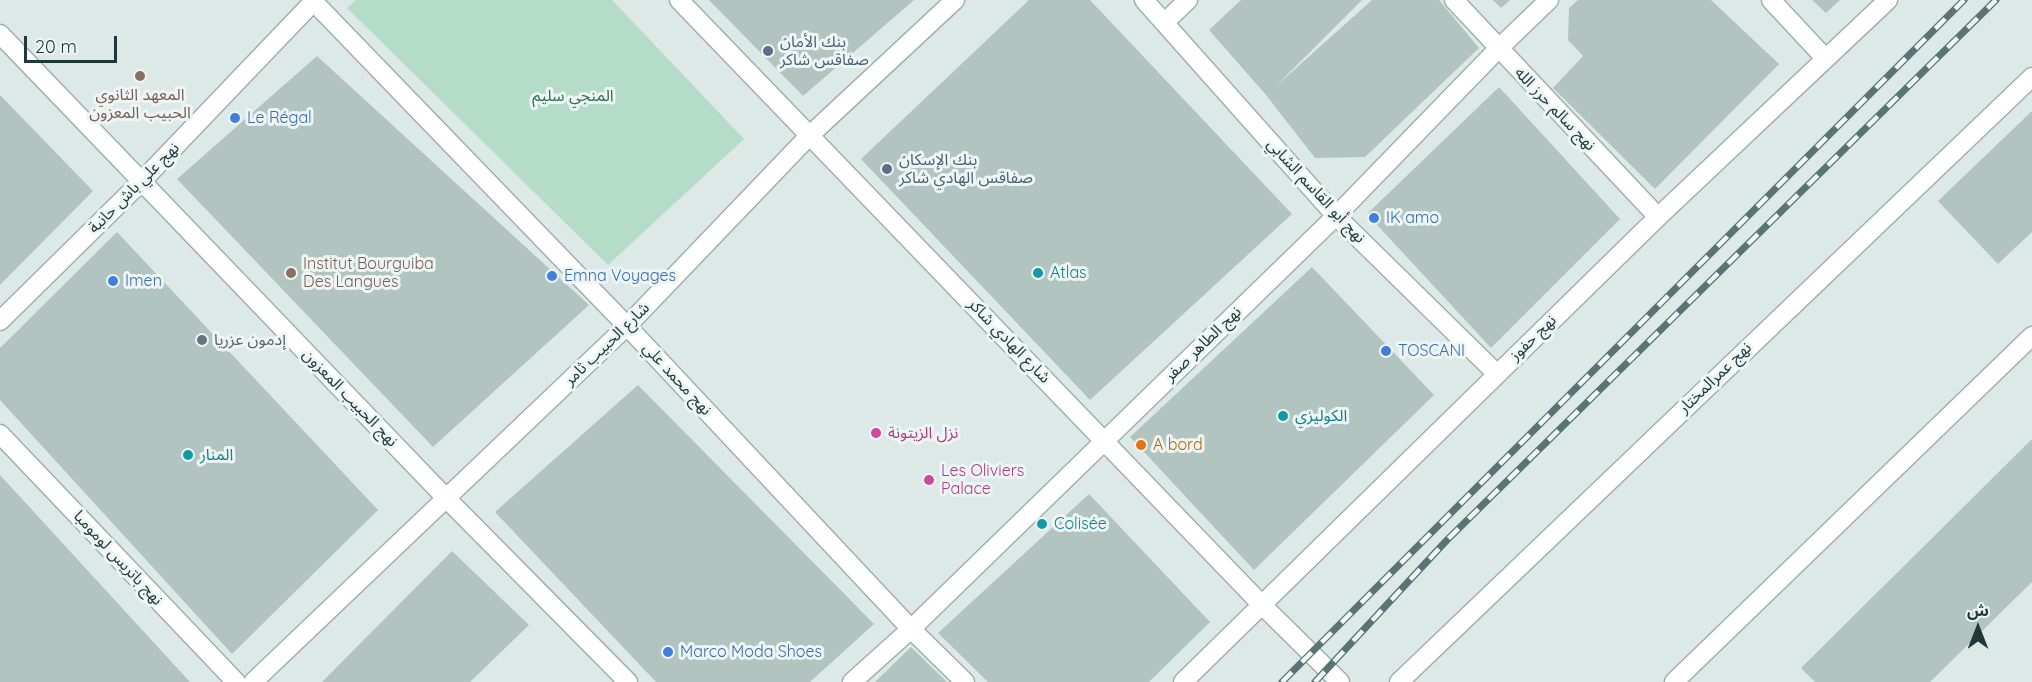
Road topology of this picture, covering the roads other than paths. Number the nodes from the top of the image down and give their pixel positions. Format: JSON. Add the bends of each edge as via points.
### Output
{"nodes":[{"id":1,"x":314,"y":0,"type":"edge"},
{"id":2,"x":679,"y":0,"type":"edge"},
{"id":3,"x":955,"y":0,"type":"edge"},
{"id":4,"x":1144,"y":0,"type":"edge"},
{"id":5,"x":1188,"y":0,"type":"edge"},
{"id":6,"x":1454,"y":0,"type":"edge"},
{"id":7,"x":1550,"y":0,"type":"edge"},
{"id":8,"x":1771,"y":0,"type":"edge"},
{"id":9,"x":1888,"y":0,"type":"edge"},
{"id":10,"x":1165,"y":22,"type":"junction"},
{"id":11,"x":0,"y":34,"type":"edge"},
{"id":12,"x":1498,"y":49,"type":"junction"},
{"id":13,"x":1825,"y":58,"type":"junction"},
{"id":14,"x":2032,"y":77,"type":"edge"},
{"id":15,"x":809,"y":136,"type":"junction"},
{"id":16,"x":141,"y":182,"type":"junction"},
{"id":17,"x":1336,"y":216,"type":"junction"},
{"id":18,"x":1658,"y":217,"type":"junction"},
{"id":19,"x":0,"y":321,"type":"edge"},
{"id":20,"x":627,"y":326,"type":"junction"},
{"id":21,"x":2032,"y":336,"type":"edge"},
{"id":22,"x":1496,"y":373,"type":"junction"},
{"id":23,"x":0,"y":434,"type":"edge"},
{"id":24,"x":1104,"y":439,"type":"junction"},
{"id":25,"x":446,"y":498,"type":"junction"},
{"id":26,"x":1263,"y":606,"type":"junction"},
{"id":27,"x":911,"y":629,"type":"junction"},
{"id":28,"x":236,"y":682,"type":"edge"},
{"id":29,"x":253,"y":682,"type":"edge"},
{"id":30,"x":628,"y":682,"type":"edge"},
{"id":31,"x":852,"y":682,"type":"edge"},
{"id":32,"x":965,"y":682,"type":"edge"},
{"id":33,"x":1183,"y":682,"type":"edge"},
{"id":34,"x":1340,"y":682,"type":"edge"},
{"id":35,"x":1399,"y":682,"type":"edge"},
{"id":36,"x":1674,"y":682,"type":"edge"}],
"edges":[{"from":1,"to":16,"type":"street","name":"نهج علي باش حانبة"},
{"from":1,"to":20,"type":"street","name":"نهج محمد علي"},
{"from":2,"to":15,"type":"street","name":"شارع الهادي شاكر"},
{"from":3,"to":15,"type":"street","name":"شارع الحبيب ثامر"},
{"from":4,"to":10,"type":"street","name":"نهج أبو القاسم الشابي"},
{"from":5,"to":10,"type":"street"},
{"from":6,"to":12,"type":"street","name":"نهج سالم حرز الله"},
{"from":7,"to":12,"type":"street","name":"نهج الطاهر صفر"},
{"from":8,"to":13,"type":"street"},
{"from":9,"to":13,"type":"street","name":"نهج حفوز"},
{"from":10,"to":17,"type":"street","name":"نهج أبو القاسم الشابي"},
{"from":11,"to":16,"type":"street","name":"نهج الحبيب المعزون"},
{"from":12,"to":17,"type":"street","name":"نهج الطاهر صفر"},
{"from":12,"to":18,"type":"street","name":"نهج سالم حرز الله"},
{"from":13,"to":18,"type":"street","name":"نهج حفوز"},
{"from":14,"to":35,"type":"street","name":"نهج عمرالمختار"},
{"from":15,"to":20,"type":"street","name":"شارع الحبيب ثامر"},
{"from":15,"to":24,"type":"street","name":"شارع الهادي شاكر"},
{"from":16,"to":19,"type":"street","name":"نهج علي باش حانبة"},
{"from":16,"to":25,"type":"street","name":"نهج الحبيب المعزون"},
{"from":17,"to":22,"type":"street","name":"نهج أبو القاسم الشابي"},
{"from":17,"to":24,"type":"street","name":"نهج الطاهر صفر"},
{"from":18,"to":22,"type":"street","name":"نهج حفوز"},
{"from":20,"to":25,"type":"street","name":"شارع الحبيب ثامر"},
{"from":20,"to":27,"type":"street","name":"نهج محمد علي"},
{"from":21,"to":36,"type":"street"},
{"from":22,"to":26,"type":"street","name":"نهج حفوز"},
{"from":23,"to":28,"type":"street","name":"نهج باتريس لومومبا"},
{"from":24,"to":26,"type":"street","name":"شارع الهادي شاكر"},
{"from":24,"to":27,"type":"street","name":"نهج الطاهر صفر"},
{"from":25,"to":29,"type":"street","name":"شارع الحبيب ثامر"},
{"from":25,"to":30,"type":"street","name":"نهج الحبيب المعزون"},
{"from":26,"to":33,"type":"street","name":"نهج حفوز"},
{"from":26,"to":34,"type":"street","name":"شارع الهادي شاكر"},
{"from":27,"to":31,"type":"street","name":"نهج الطاهر صفر"},
{"from":27,"to":32,"type":"street","name":"نهج محمد علي"}]}
